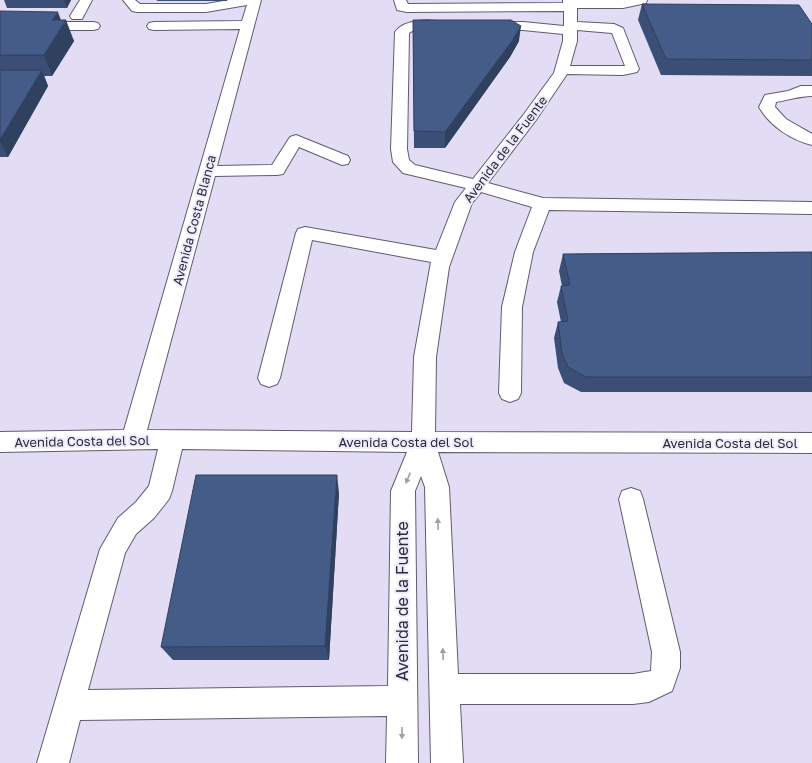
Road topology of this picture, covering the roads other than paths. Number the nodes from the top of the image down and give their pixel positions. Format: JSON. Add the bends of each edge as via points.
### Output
{"nodes":[{"id":1,"x":86,"y":0,"type":"edge"},
{"id":2,"x":129,"y":0,"type":"edge"},
{"id":3,"x":251,"y":0,"type":"edge"},
{"id":4,"x":255,"y":0,"type":"edge"},
{"id":5,"x":400,"y":0,"type":"edge"},
{"id":6,"x":641,"y":0,"type":"edge"},
{"id":7,"x":570,"y":4,"type":"edge"},
{"id":8,"x":77,"y":16,"type":"dead end"},
{"id":9,"x":248,"y":25,"type":"junction"},
{"id":10,"x":0,"y":26,"type":"edge"},
{"id":11,"x":93,"y":26,"type":"dead end"},
{"id":12,"x":154,"y":26,"type":"dead end"},
{"id":13,"x":456,"y":26,"type":"edge"},
{"id":14,"x":478,"y":26,"type":"edge"},
{"id":15,"x":570,"y":29,"type":"junction"},
{"id":16,"x":562,"y":70,"type":"junction"},
{"id":17,"x":812,"y":91,"type":"edge"},
{"id":18,"x":812,"y":140,"type":"edge"},
{"id":19,"x":342,"y":160,"type":"dead end"},
{"id":20,"x":208,"y":171,"type":"junction"},
{"id":21,"x":477,"y":185,"type":"junction"},
{"id":22,"x":542,"y":204,"type":"junction"},
{"id":23,"x":812,"y":208,"type":"edge"},
{"id":24,"x":443,"y":258,"type":"junction"},
{"id":25,"x":269,"y":378,"type":"dead end"},
{"id":26,"x":510,"y":393,"type":"dead end"},
{"id":27,"x":133,"y":439,"type":"junction"},
{"id":28,"x":172,"y":439,"type":"junction"},
{"id":29,"x":0,"y":442,"type":"edge"},
{"id":30,"x":423,"y":442,"type":"junction"},
{"id":31,"x":812,"y":443,"type":"edge"},
{"id":32,"x":631,"y":498,"type":"dead end"},
{"id":33,"x":444,"y":689,"type":"junction"},
{"id":34,"x":402,"y":701,"type":"junction"},
{"id":35,"x":69,"y":705,"type":"junction"},
{"id":36,"x":53,"y":763,"type":"edge"},
{"id":37,"x":402,"y":763,"type":"edge"},
{"id":38,"x":447,"y":763,"type":"edge"}],
"edges":[{"from":1,"to":8,"type":"street"},
{"from":2,"to":3,"type":"street","via":[[137,8],[206,8]]},
{"from":4,"to":9,"type":"street","name":"Avenida Costa Blanca"},
{"from":5,"to":7,"type":"street","via":[[402,7],[407,8]]},
{"from":6,"to":7,"type":"street","via":[[622,4]]},
{"from":7,"to":15,"type":"street","name":"Avenida de la Fuente"},
{"from":9,"to":12,"type":"street"},
{"from":9,"to":20,"type":"street","name":"Avenida Costa Blanca"},
{"from":10,"to":11,"type":"street"},
{"from":13,"to":21,"type":"street","via":[[413,26],[402,32],[399,149],[401,162],[409,169]]},
{"from":14,"to":15,"type":"street"},
{"from":15,"to":16,"type":"street","name":"Avenida de la Fuente","via":[[570,41]]},
{"from":15,"to":16,"type":"street","via":[[614,28],[618,31],[632,69]]},
{"from":16,"to":21,"type":"street","name":"Avenida de la Fuente","via":[[530,117]]},
{"from":17,"to":18,"type":"street","via":[[770,98],[767,107],[785,126]]},
{"from":19,"to":20,"type":"street","via":[[296,140],[277,170]]},
{"from":20,"to":27,"type":"street","name":"Avenida Costa Blanca"},
{"from":21,"to":22,"type":"street"},
{"from":21,"to":24,"type":"street","name":"Avenida de la Fuente","via":[[464,202]]},
{"from":22,"to":23,"type":"street"},
{"from":22,"to":26,"type":"street","via":[[524,252],[512,307]]},
{"from":24,"to":25,"type":"street","via":[[305,233]]},
{"from":24,"to":30,"type":"street","name":"Avenida de la Fuente","via":[[439,267],[425,357]]},
{"from":27,"to":28,"type":"street","name":"Avenida Costa del Sol"},
{"from":27,"to":29,"type":"street","name":"Avenida Costa del Sol"},
{"from":28,"to":30,"type":"street","name":"Avenida Costa del Sol"},
{"from":28,"to":35,"type":"street","via":[[160,491],[145,510],[126,526],[113,549]]},
{"from":30,"to":31,"type":"street","name":"Avenida Costa del Sol"},
{"from":33,"to":30,"type":"street","name":"Avenida de la Fuente","one_way":true,"via":[[437,487]]},
{"from":30,"to":34,"type":"street","name":"Avenida de la Fuente","one_way":true,"via":[[403,491]]},
{"from":32,"to":33,"type":"street","via":[[666,652],[666,668],[662,681],[649,687],[633,689]]},
{"from":33,"to":38,"type":"street","name":"Avenida de la Fuente"},
{"from":34,"to":35,"type":"street"},
{"from":34,"to":37,"type":"street","name":"Avenida de la Fuente","one_way":true},
{"from":35,"to":36,"type":"street"}]}
